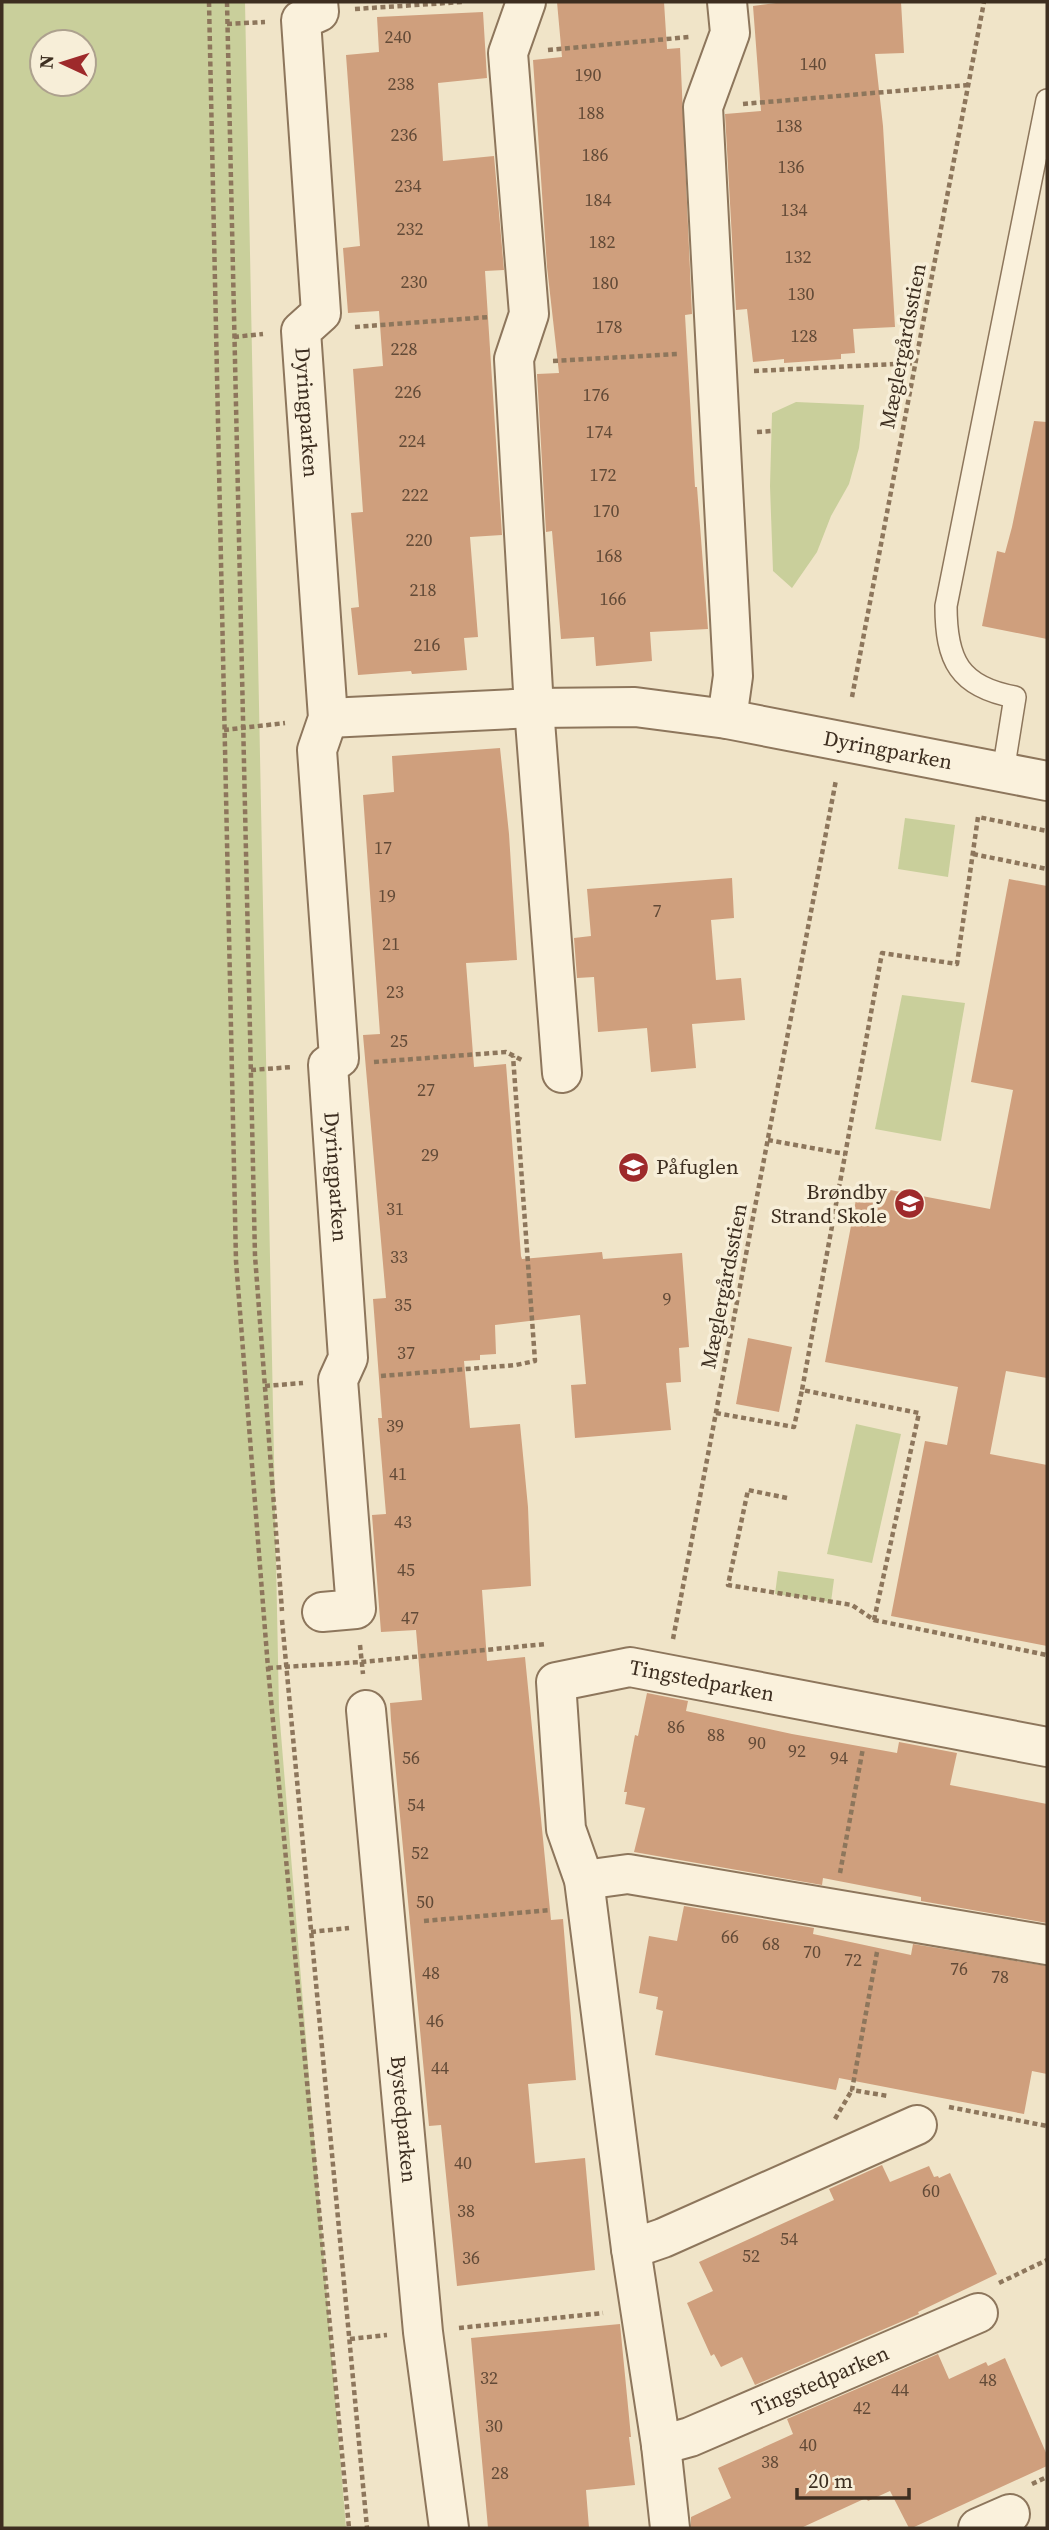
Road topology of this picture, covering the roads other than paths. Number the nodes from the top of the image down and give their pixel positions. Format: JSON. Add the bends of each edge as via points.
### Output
{"nodes":[{"id":1,"x":526,"y":2,"type":"edge"},
{"id":2,"x":318,"y":7,"type":"edge"},
{"id":3,"x":729,"y":18,"type":"edge"},
{"id":4,"x":1047,"y":100,"type":"edge"},
{"id":5,"x":534,"y":708,"type":"junction"},
{"id":6,"x":328,"y":718,"type":"junction"},
{"id":7,"x":727,"y":719,"type":"junction"},
{"id":8,"x":1003,"y":772,"type":"junction"},
{"id":9,"x":1047,"y":781,"type":"edge"},
{"id":10,"x":562,"y":1073,"type":"road end"},
{"id":11,"x":339,"y":1611,"type":"road end"},
{"id":12,"x":366,"y":1710,"type":"road end"},
{"id":13,"x":1047,"y":1747,"type":"edge"},
{"id":14,"x":585,"y":1893,"type":"junction"},
{"id":15,"x":1047,"y":1945,"type":"edge"},
{"id":16,"x":930,"y":2115,"type":"road end"},
{"id":17,"x":631,"y":2249,"type":"junction"},
{"id":18,"x":978,"y":2313,"type":"road end"},
{"id":19,"x":661,"y":2445,"type":"junction"},
{"id":20,"x":449,"y":2528,"type":"edge"},
{"id":21,"x":670,"y":2528,"type":"edge"}],
"edges":[{"from":1,"to":5,"type":"street","via":[[508,53],[529,314],[514,359]]},
{"from":2,"to":6,"type":"street","name":"Dyringparken","via":[[301,20],[321,313],[301,331]]},
{"from":3,"to":7,"type":"street","via":[[704,107],[733,676]]},
{"from":4,"to":8,"type":"lane","via":[[946,606],[946,635],[962,671],[992,693],[1015,697]]},
{"from":5,"to":6,"type":"street","name":"Dyringparken"},
{"from":5,"to":7,"type":"street","name":"Dyringparken","via":[[635,707]]},
{"from":5,"to":10,"type":"street"},
{"from":6,"to":11,"type":"street","name":"Dyringparken","via":[[317,750],[339,1058],[328,1065],[348,1358],[338,1380]]},
{"from":7,"to":8,"type":"street","name":"Dyringparken"},
{"from":8,"to":9,"type":"street","name":"Dyringparken"},
{"from":12,"to":20,"type":"street","name":"Bystedparken","via":[[423,2332]]},
{"from":13,"to":14,"type":"street","name":"Tingstedparken","via":[[630,1667],[556,1682],[566,1829]]},
{"from":14,"to":15,"type":"street","via":[[628,1874]]},
{"from":14,"to":17,"type":"street","name":"Tingstedparken"},
{"from":16,"to":17,"type":"street"},
{"from":17,"to":19,"type":"street","name":"Tingstedparken"},
{"from":18,"to":19,"type":"street","name":"Tingstedparken","via":[[690,2437]]},
{"from":19,"to":21,"type":"street","name":"Tingstedparken"}]}
